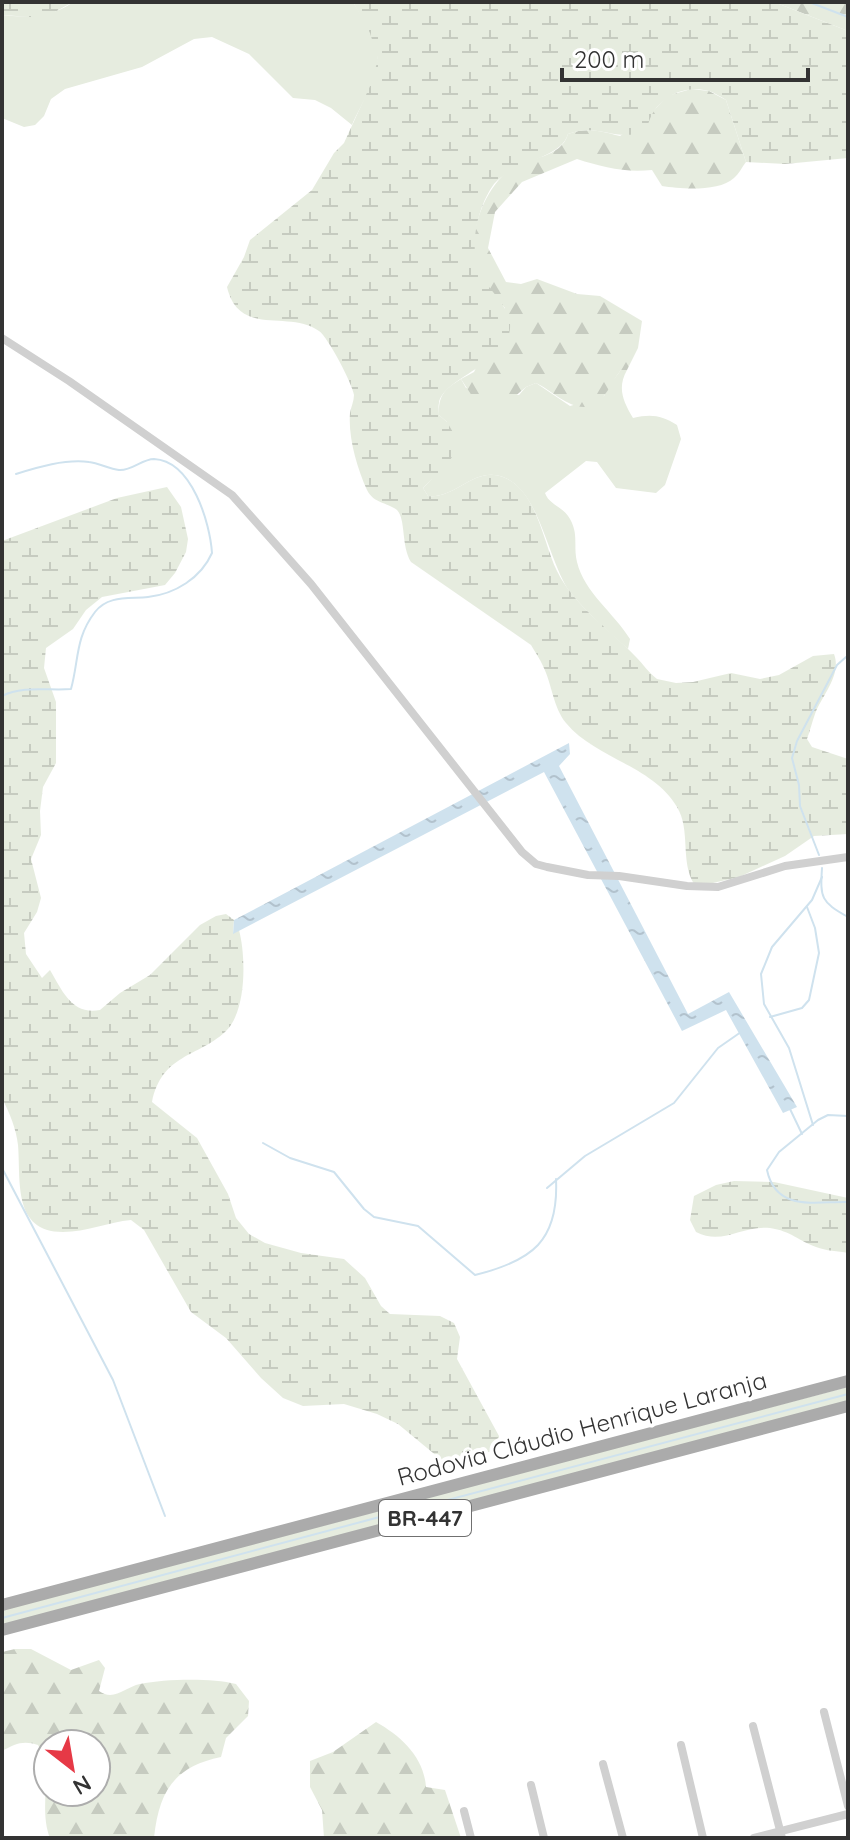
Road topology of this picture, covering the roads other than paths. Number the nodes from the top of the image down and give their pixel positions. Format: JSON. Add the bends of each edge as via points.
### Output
{"nodes":[{"id":1,"x":2,"y":338,"type":"edge"},
{"id":2,"x":848,"y":857,"type":"edge"},
{"id":3,"x":848,"y":1381,"type":"edge"},
{"id":4,"x":848,"y":1406,"type":"edge"},
{"id":5,"x":2,"y":1605,"type":"edge"},
{"id":6,"x":2,"y":1630,"type":"edge"},
{"id":7,"x":824,"y":1712,"type":"dead end"},
{"id":8,"x":753,"y":1726,"type":"dead end"},
{"id":9,"x":681,"y":1745,"type":"dead end"},
{"id":10,"x":603,"y":1764,"type":"dead end"},
{"id":11,"x":531,"y":1785,"type":"dead end"},
{"id":12,"x":848,"y":1806,"type":"edge"},
{"id":13,"x":464,"y":1811,"type":"dead end"},
{"id":14,"x":848,"y":1814,"type":"edge"},
{"id":15,"x":781,"y":1834,"type":"edge"},
{"id":16,"x":471,"y":1838,"type":"edge"},
{"id":17,"x":544,"y":1838,"type":"edge"},
{"id":18,"x":623,"y":1838,"type":"edge"},
{"id":19,"x":703,"y":1838,"type":"edge"},
{"id":20,"x":754,"y":1838,"type":"edge"}],
"edges":[{"from":1,"to":2,"type":"street","via":[[232,495],[311,584],[536,864],[588,875],[718,887],[785,866]]},
{"from":3,"to":5,"type":"main road","name":"Rodovia Cláudio Henrique Laranja","number":"BR-447"},
{"from":4,"to":6,"type":"main road","name":"Rodovia Cláudio Henrique Laranja","number":"BR-447"},
{"from":7,"to":12,"type":"street"},
{"from":8,"to":15,"type":"street"},
{"from":9,"to":19,"type":"street"},
{"from":10,"to":18,"type":"street"},
{"from":11,"to":17,"type":"street"},
{"from":13,"to":16,"type":"street"},
{"from":14,"to":15,"type":"street"},
{"from":15,"to":20,"type":"street"}]}
